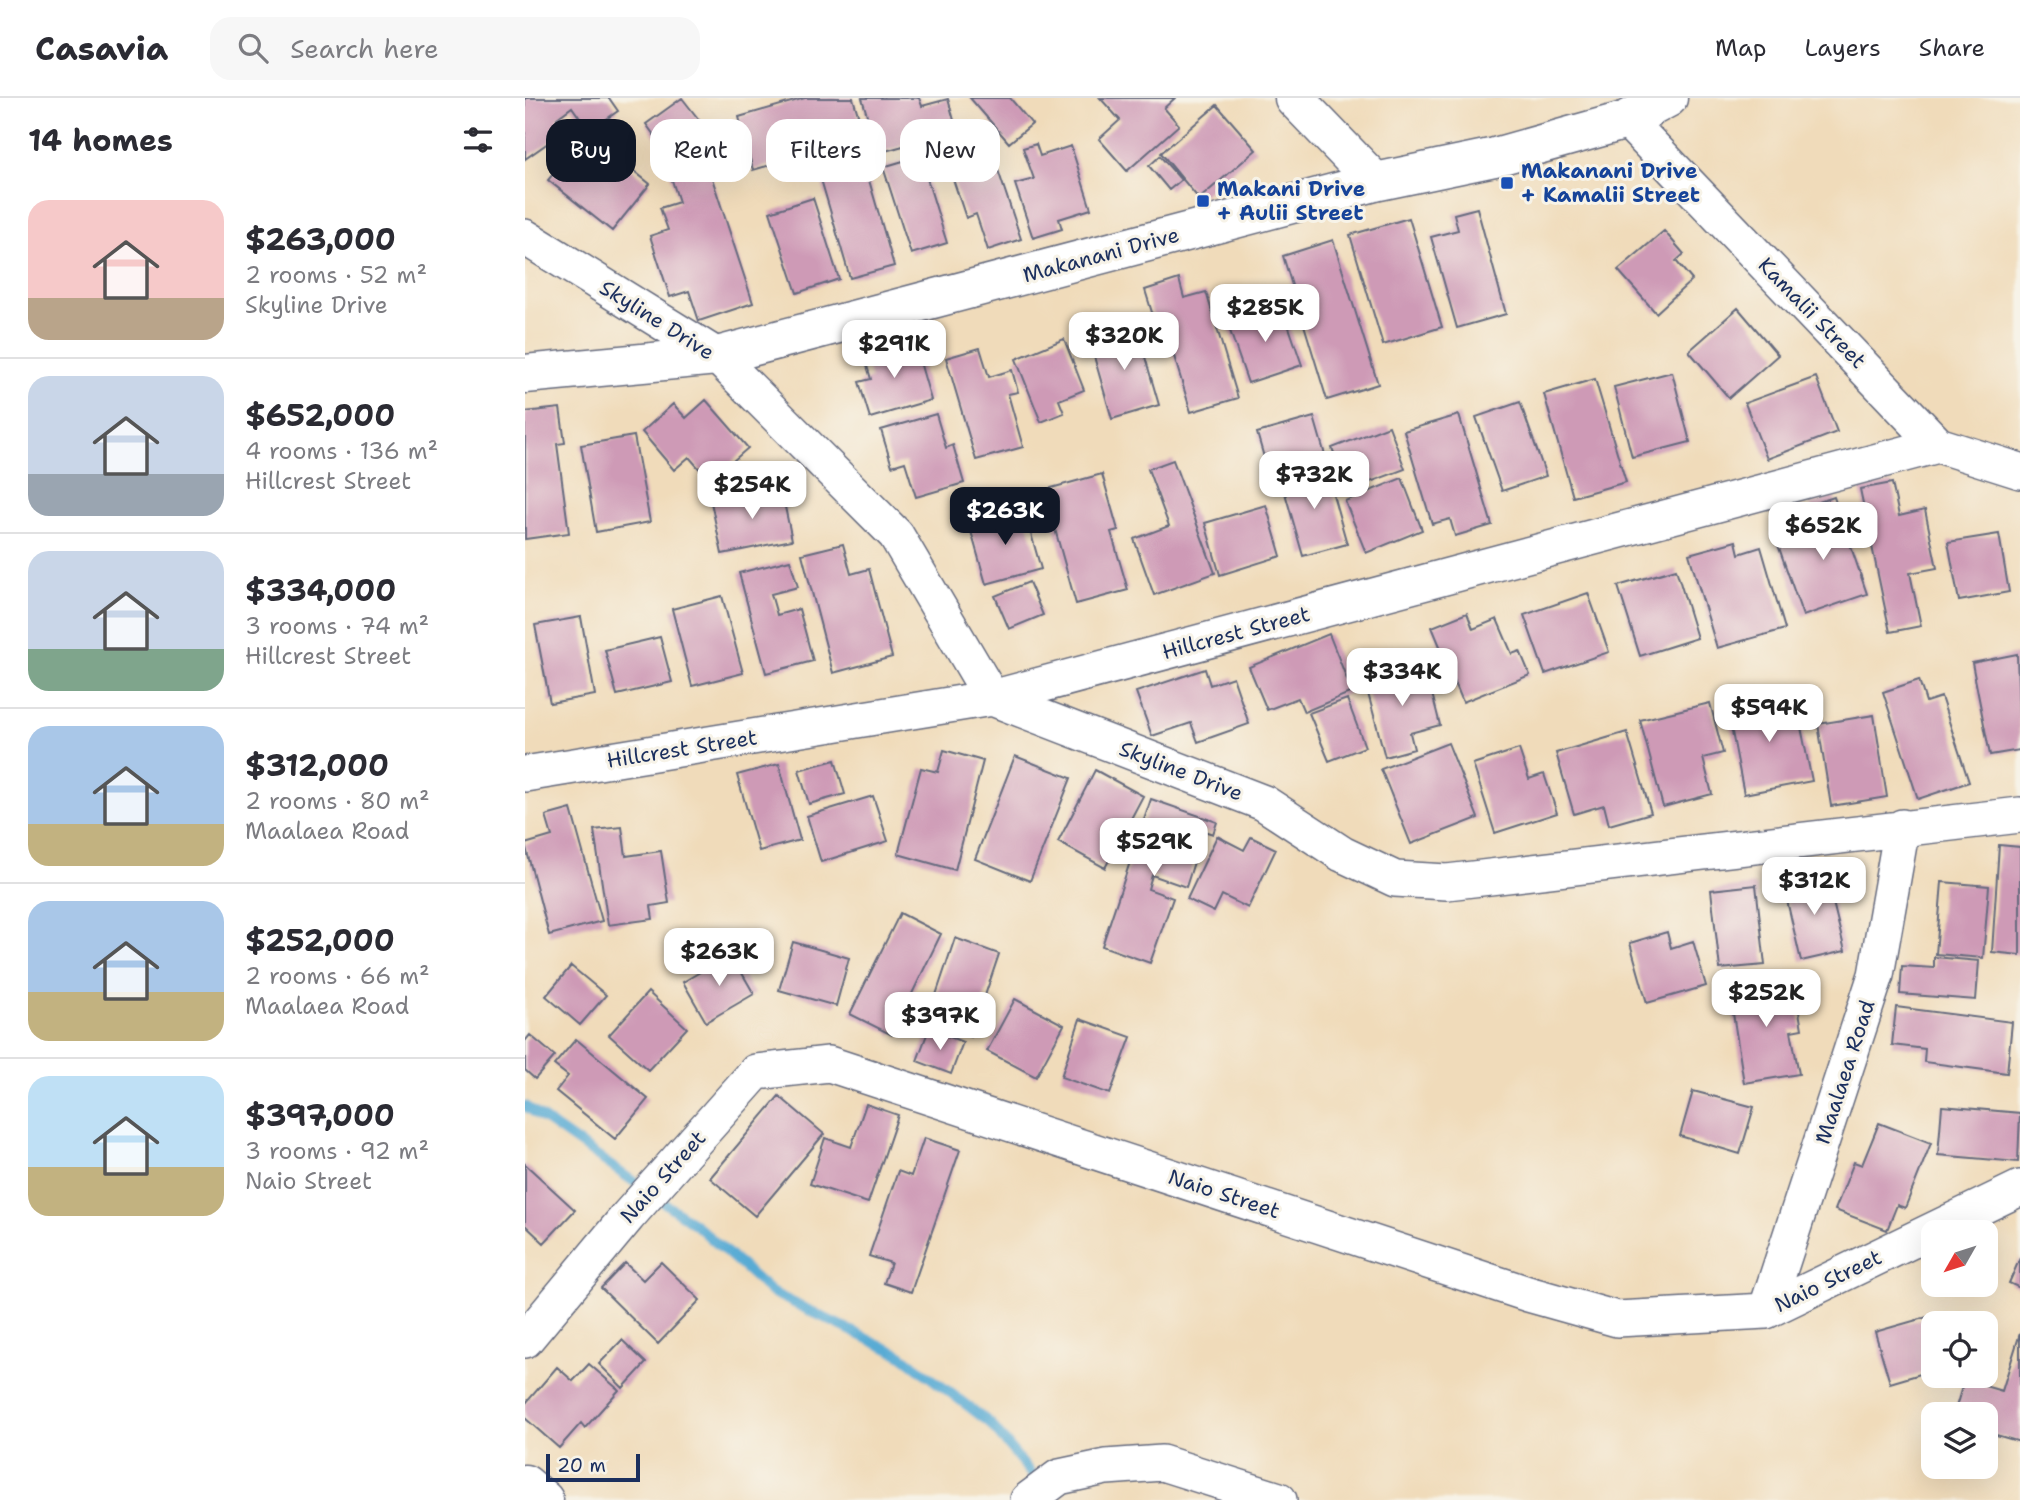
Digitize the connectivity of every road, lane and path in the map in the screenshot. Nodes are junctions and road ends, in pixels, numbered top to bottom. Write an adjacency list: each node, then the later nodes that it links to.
1 (1294, 98): 4 (street)
2 (1668, 98): 3 (street, Makanani Drive)
3 (1627, 120): 4 (street, Makanani Drive); 8 (street, Kamalii Street)
4 (1375, 182): 6 (street, Makanani Drive)
5 (525, 237): 6 (street, Skyline Drive)
6 (717, 356): 7 (street, Makanani Drive); 10 (street, Skyline Drive)
7 (525, 374)
8 (1938, 445): 9 (street, Kamalii Street); 10 (street, Hillcrest Street)
9 (2020, 471)
10 (992, 698): 11 (street, Hillcrest Street); 13 (street, Skyline Drive)
11 (525, 774)
12 (2020, 815): 13 (street, Skyline Drive)
13 (1902, 827): 15 (street, Maalaea Road)
14 (2020, 1188): 15 (street, Naio Street)
15 (1766, 1311): 16 (street, Naio Street)
16 (525, 1340)
17 (525, 1484): 18 (street)
18 (544, 1500)
19 (1028, 1500): 20 (street)
20 (1279, 1500)

